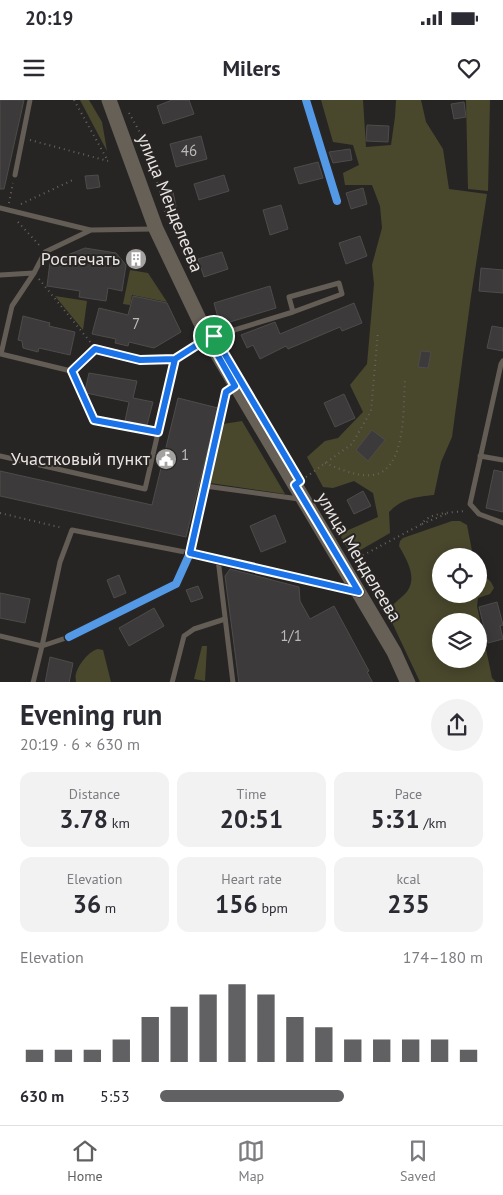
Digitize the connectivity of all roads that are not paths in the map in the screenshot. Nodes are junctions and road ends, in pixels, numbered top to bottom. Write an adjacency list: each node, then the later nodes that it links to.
1 (30, 100): 4 (lane)
2 (109, 100): 7 (main road, улица Менделеева)
3 (306, 100): 5 (street)
4 (15, 175)
5 (337, 201)
6 (0, 208): 8 (lane)
7 (156, 229): 8 (lane); 12 (main road, улица Менделеева)
8 (91, 230): 9 (lane)
9 (34, 272): 10 (lane); 13 (lane)
10 (0, 275)
11 (293, 312): 11 (lane); 12 (lane)
12 (208, 338): 14 (lane); 17 (main road, улица Менделеева)
13 (0, 355): 16 (lane)
14 (175, 359): 16 (lane); 18 (lane)
15 (503, 361): 20 (lane)
16 (72, 371): 18 (lane)
17 (235, 386): 22 (lane); 23 (main road, улица Менделеева)
18 (158, 432): 19 (lane)
19 (0, 456)
20 (480, 456): 21 (lane); 24 (lane)
21 (503, 460)
22 (205, 486): 23 (lane); 25 (lane)
23 (304, 499): 27 (main road, улица Менделеева)
24 (503, 523)
25 (190, 553): 26 (street); 30 (street); 31 (lane)
26 (218, 559): 27 (street); 28 (lane)
27 (359, 592): 35 (main road, улица Менделеева)
28 (225, 619): 33 (lane); 34 (lane)
29 (0, 636): 31 (lane)
30 (69, 637): 31 (lane)
31 (42, 646): 32 (lane)
32 (33, 682)
33 (172, 682)
34 (233, 682)
35 (408, 682)

